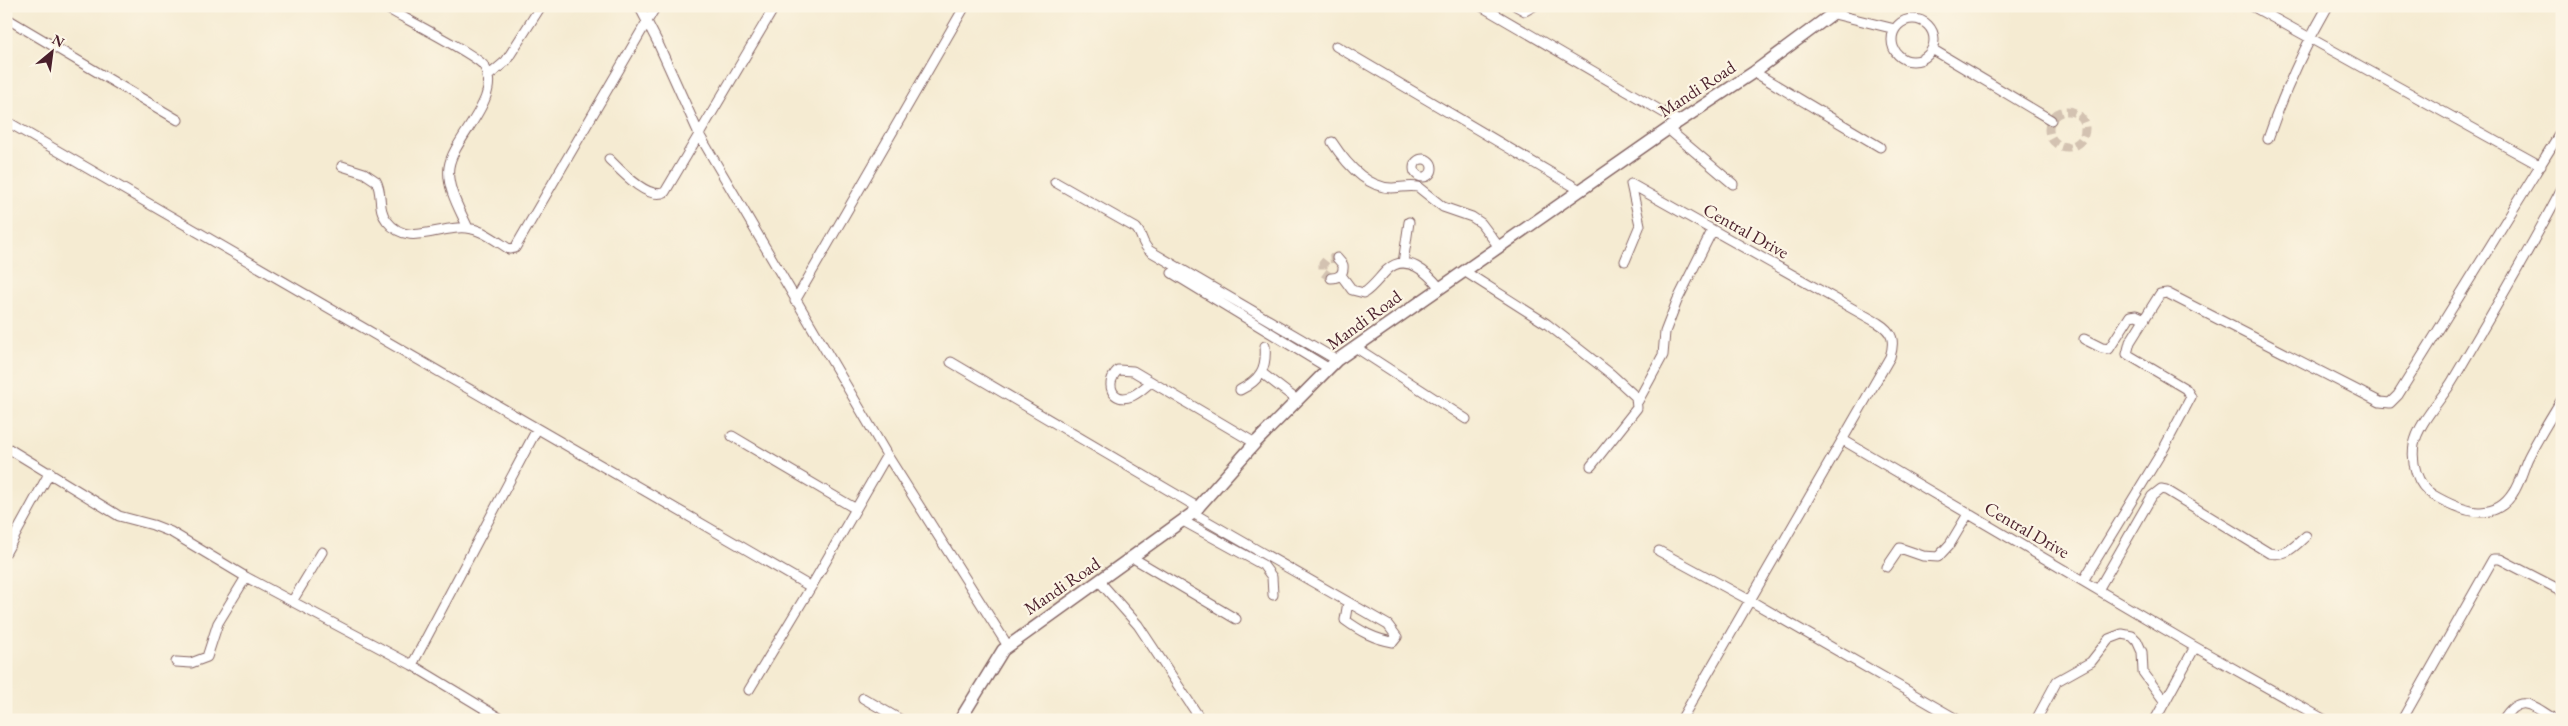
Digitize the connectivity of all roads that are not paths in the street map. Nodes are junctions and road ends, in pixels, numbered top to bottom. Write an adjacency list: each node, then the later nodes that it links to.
1 (383, 6): 22 (street)
2 (542, 6): 22 (street)
3 (639, 6): 16 (street)
4 (656, 6): 16 (street)
5 (775, 6): 29 (street)
6 (965, 6): 54 (street)
7 (1481, 6): 13 (street)
8 (1516, 6): 9 (street)
9 (1534, 6)
10 (1843, 6): 14 (street, Mandi Road)
11 (2252, 6): 18 (street)
12 (2328, 6): 18 (street)
13 (1495, 10): 26 (street)
14 (1834, 14): 17 (street); 21 (street, Mandi Road)
15 (6, 18): 23 (street)
16 (647, 21): 29 (street); 43 (street)
17 (1894, 29): 20 (street); 20 (street)
18 (2309, 38): 30 (street); 35 (street)
19 (1336, 46): 41 (street)
20 (1932, 49): 24 (street)
21 (1754, 72): 26 (street, Mandi Road); 32 (street)
22 (487, 78): 43 (street)
23 (178, 120)
24 (2051, 120)
25 (6, 121): 68 (street)
26 (1680, 122): 27 (street, Mandi Road)
27 (1668, 129): 38 (street); 41 (street, Mandi Road)
28 (2562, 130): 35 (street)
29 (700, 136): 33 (street); 54 (street)
30 (2268, 139)
31 (1332, 142): 39 (street)
32 (1880, 147)
33 (608, 159)
34 (342, 166): 43 (street)
35 (2541, 166): 55 (street)
36 (1422, 176): 39 (street)
37 (1055, 182): 60 (street)
38 (1733, 184)
39 (1418, 187): 45 (street)
40 (2562, 188): 64 (street)
41 (1580, 190): 45 (street, Mandi Road)
42 (1409, 222): 48 (street)
43 (468, 228)
44 (1712, 230): 47 (street, Central Drive); 66 (street); 70 (street, Central Drive)
45 (1499, 247): 49 (street, Mandi Road)
46 (1337, 258): 51 (street)
47 (1625, 261)
48 (1403, 263): 51 (street); 53 (street)
49 (1464, 271): 53 (street, Mandi Road); 66 (street)
50 (1172, 273): 60 (street)
51 (1341, 275): 52 (street)
52 (1331, 278)
53 (1440, 288): 58 (street, Mandi Road)
54 (795, 301): 73 (street)
55 (2145, 319): 56 (street); 87 (street)
56 (2084, 339)
57 (1265, 346): 61 (street)
58 (1355, 347): 60 (street, Mandi Road); 67 (street)
59 (951, 362): 77 (street)
60 (1333, 364): 65 (street, Mandi Road)
61 (1262, 373): 63 (street); 65 (street)
62 (1151, 382): 71 (street)
63 (1240, 390)
64 (2562, 399)
65 (1297, 400): 71 (street, Mandi Road)
66 (1638, 401): 74 (street)
67 (1466, 419)
68 (538, 428): 89 (street); 100 (street)
69 (732, 436): 76 (street)
70 (1842, 440): 78 (street, Central Drive); 94 (street)
71 (1255, 443): 77 (street, Mandi Road)
72 (6, 447): 75 (street)
73 (887, 455): 76 (street); 97 (street)
74 (1591, 466)
75 (50, 472): 82 (street); 86 (street)
76 (856, 509): 89 (street)
77 (1196, 510): 79 (street, Mandi Road); 95 (street)
78 (1968, 514): 85 (street); 87 (street, Central Drive)
79 (1183, 521): 84 (street, Mandi Road); 92 (street)
80 (2306, 536): 90 (street)
81 (1659, 551): 94 (street)
82 (6, 552)
83 (322, 552): 93 (street)
84 (1133, 558): 88 (street, Mandi Road); 96 (street)
85 (1887, 567)
86 (246, 577): 93 (street); 99 (street)
87 (2082, 581): 90 (street, Central Drive)
88 (1100, 582): 97 (street, Mandi Road); 107 (street)
89 (811, 587): 101 (street)
90 (2098, 590): 98 (street, Central Drive)
91 (2562, 591): 113 (street)
92 (1273, 596)
93 (293, 600): 100 (street)
94 (1751, 601): 108 (street); 109 (street)
95 (1348, 602): 95 (street)
96 (1236, 619)
97 (1008, 646): 106 (street, Mandi Road)
98 (2195, 647): 103 (street); 112 (street, Central Drive)
99 (176, 662)
100 (412, 665): 104 (street)
101 (749, 690)
102 (863, 698): 105 (street)
103 (2165, 702): 110 (street); 111 (street)
104 (503, 720)
105 (901, 720)
106 (960, 720)
107 (1201, 720)
108 (1681, 720)
109 (1958, 720)
110 (2036, 720)
111 (2154, 720)
112 (2324, 720)
113 (2402, 720)
114 (2503, 720): 115 (street)
115 (2556, 720)

